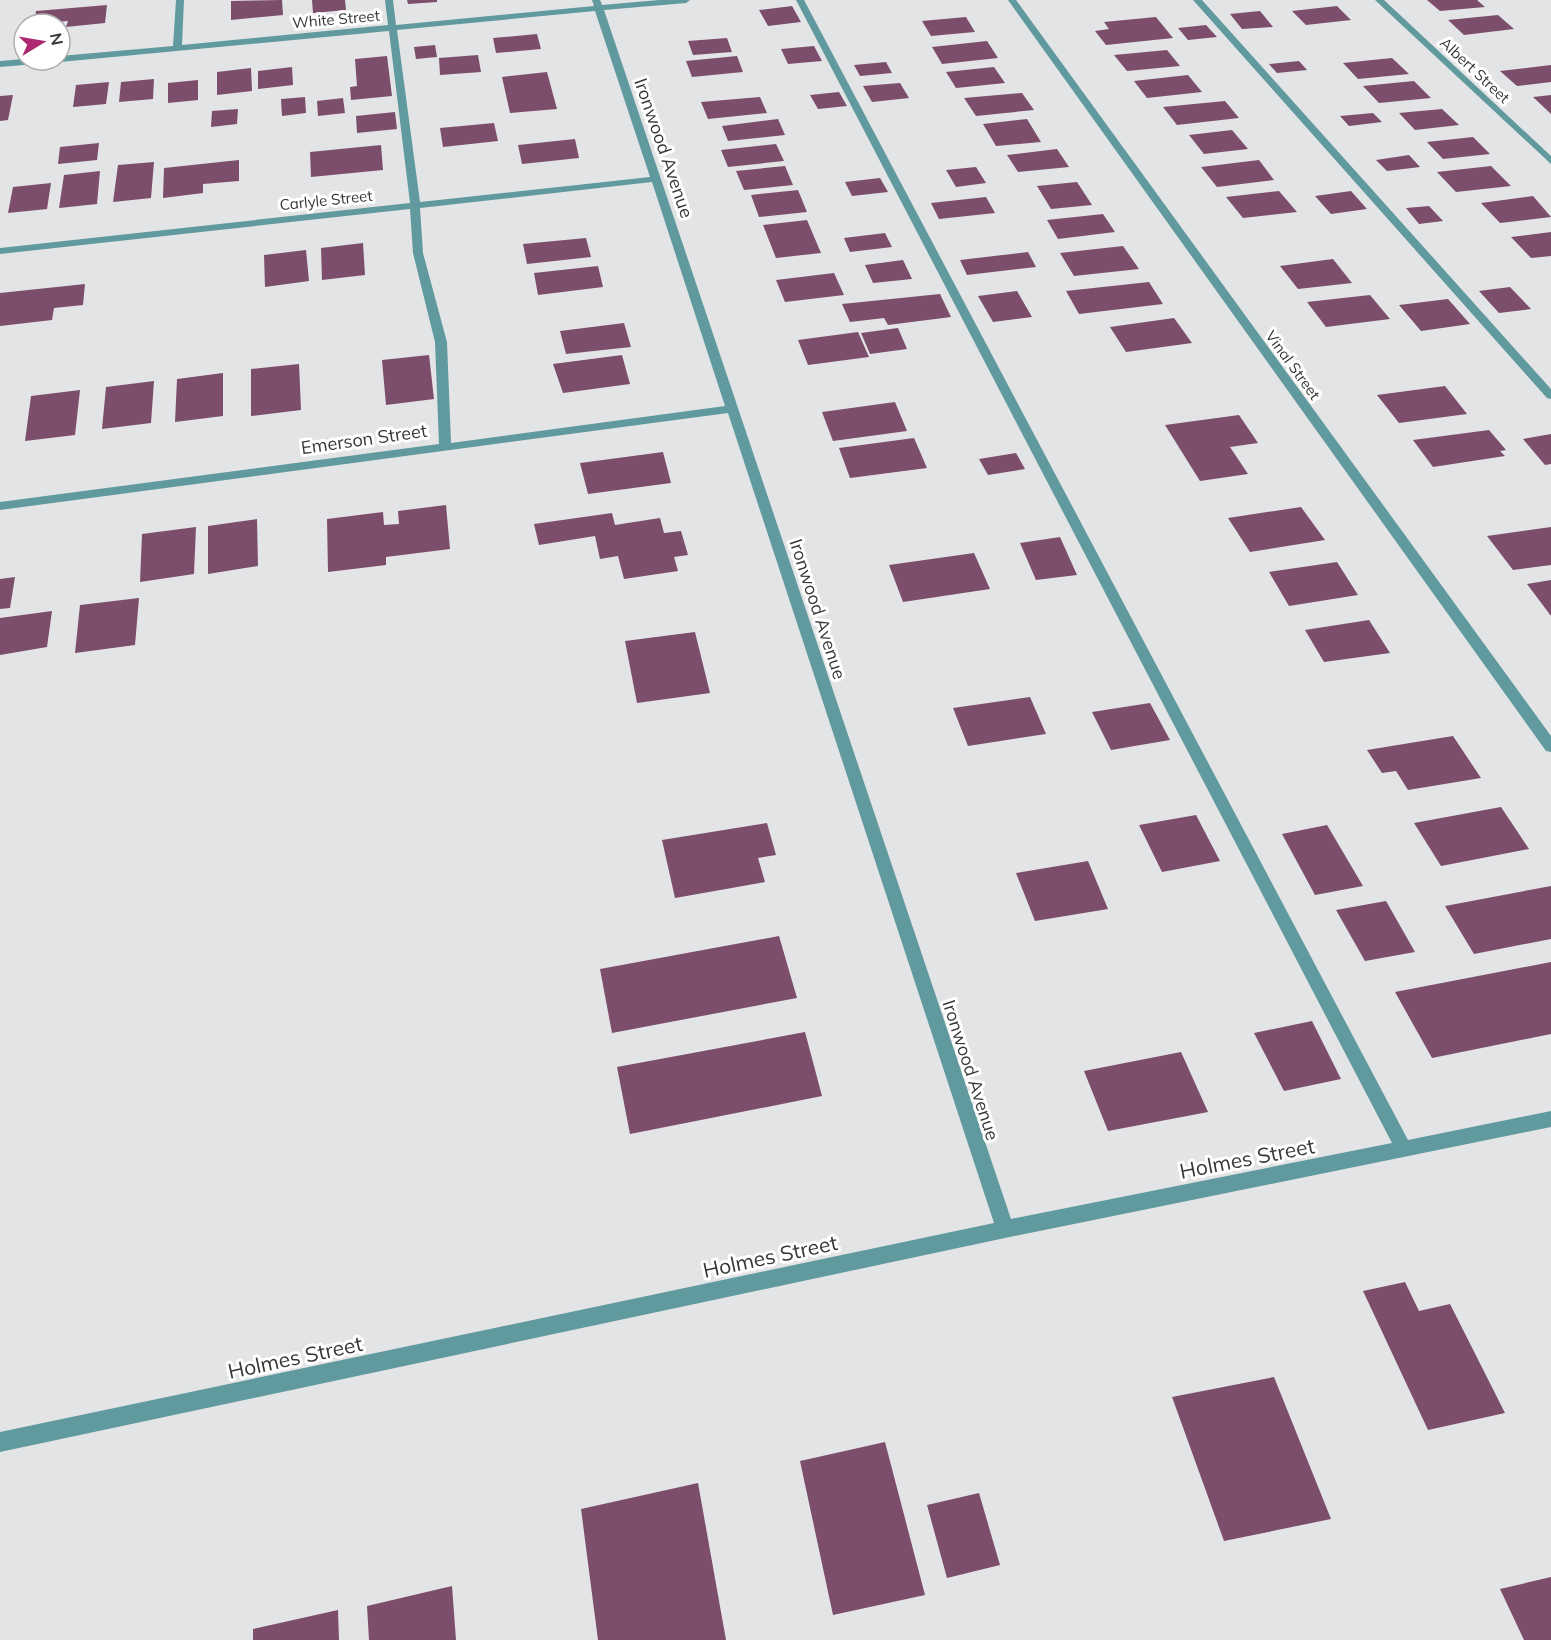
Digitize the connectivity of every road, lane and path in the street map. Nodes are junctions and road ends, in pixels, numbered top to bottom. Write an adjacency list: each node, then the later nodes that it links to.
1 (180, 0): 10 (street)
2 (389, 0): 9 (street)
3 (686, 0): 8 (street, White Street)
4 (800, 0): 22 (street)
5 (1012, 0): 20 (street, Vinal Street)
6 (1197, 0): 16 (street)
7 (1379, 0): 12 (street, Albert Street)
8 (597, 4): 9 (street, White Street); 13 (street, Ironwood Avenue)
9 (392, 27): 10 (street, White Street); 14 (street)
10 (177, 48): 11 (street, White Street)
11 (72, 58)
12 (1551, 161)
13 (656, 179): 14 (street, Carlyle Street); 17 (street, Ironwood Avenue)
14 (415, 206): 15 (street, Carlyle Street); 18 (street)
15 (0, 251)
16 (1551, 396)
17 (733, 409): 18 (street, Emerson Street); 23 (street, Ironwood Avenue)
18 (445, 447): 19 (street, Emerson Street)
19 (0, 506)
20 (1551, 747)
21 (1551, 1119): 22 (street, Holmes Street)
22 (1404, 1149): 23 (street, Holmes Street)
23 (1005, 1229): 24 (street, Holmes Street)
24 (0, 1442)

